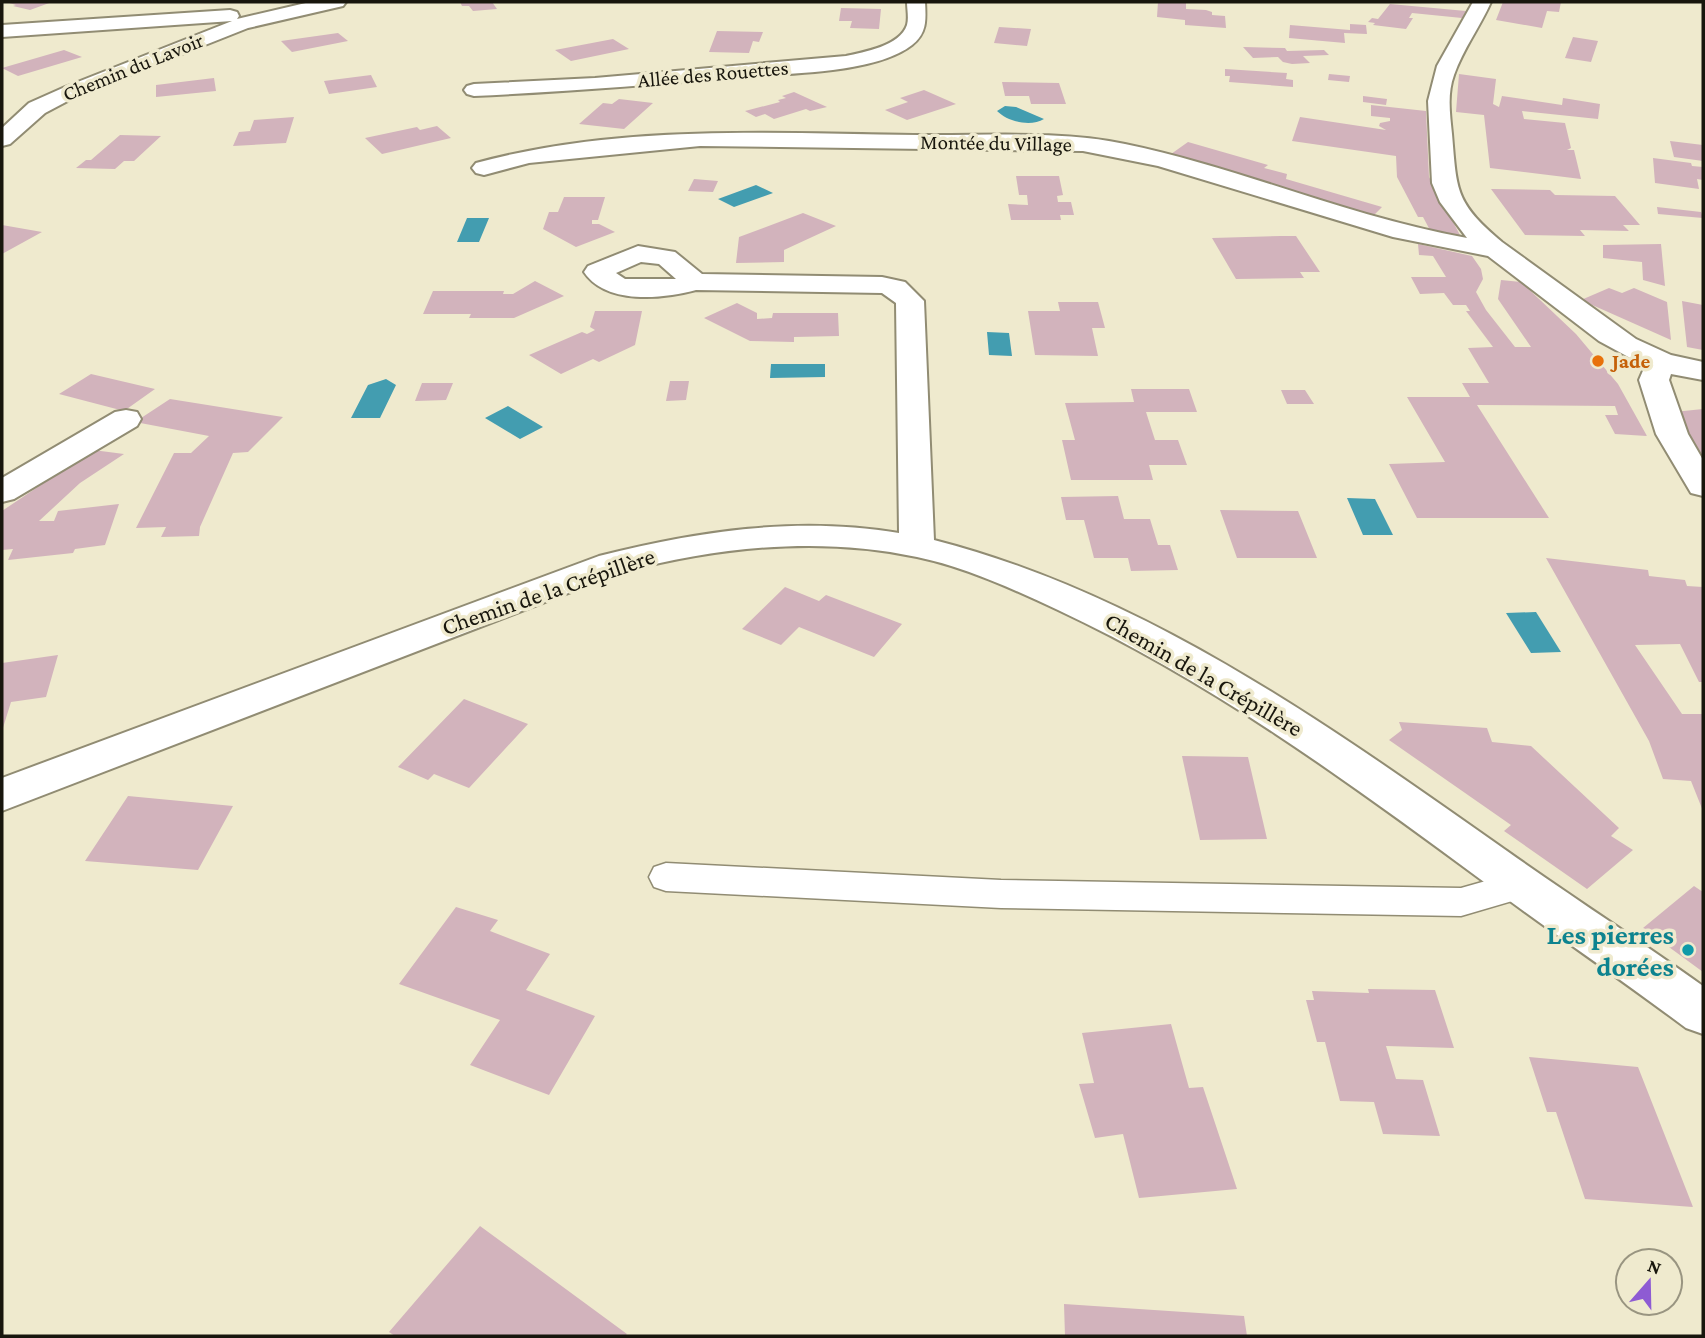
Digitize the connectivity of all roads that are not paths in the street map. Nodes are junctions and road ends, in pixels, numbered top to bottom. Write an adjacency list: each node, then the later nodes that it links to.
1 (204, 2): 5 (street)
2 (337, 2): 5 (street, Chemin du Lavoir)
3 (916, 2): 7 (street, Allée des Rouettes)
4 (1482, 2): 10 (street)
5 (275, 14): 6 (street, Chemin du Lavoir); 8 (street, Chemin du Lavoir)
6 (2, 31)
7 (474, 90)
8 (2, 139)
9 (484, 168): 10 (street, Montée du Village)
10 (1496, 250): 12 (street)
11 (695, 282): 17 (street)
12 (1661, 363): 13 (street); 15 (street)
13 (1703, 371)
14 (126, 419): 16 (street)
15 (1703, 486)
16 (2, 492)
17 (917, 547): 18 (street, Chemin de la Crépillère); 20 (street, Chemin de la Crépillère)
18 (2, 794)
19 (666, 877): 20 (lane)
20 (1521, 885): 21 (street, Chemin de la Crépillère)
21 (1703, 1013)

